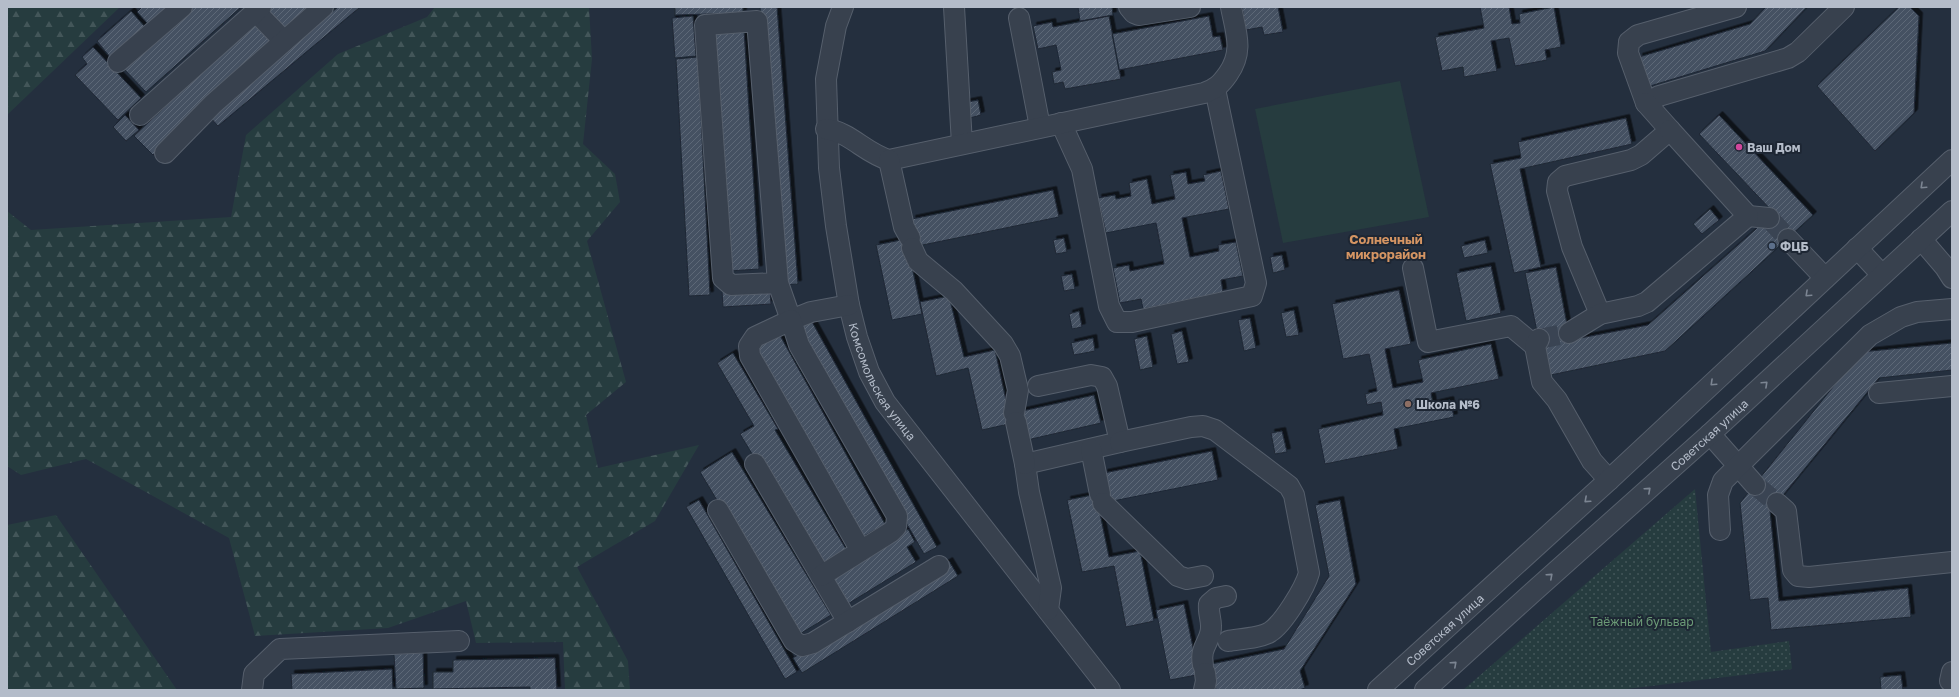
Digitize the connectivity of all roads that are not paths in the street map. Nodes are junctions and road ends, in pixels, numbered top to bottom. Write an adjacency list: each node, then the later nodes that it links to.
1 (182, 7): 13 (street)
2 (323, 7): 12 (street)
3 (843, 7): 19 (street, Комсомольская улица)
4 (954, 7): 21 (street)
5 (1129, 7): 6 (street)
6 (1190, 7)
7 (1231, 7): 14 (street)
8 (1736, 7): 15 (street)
9 (1844, 7): 15 (street)
10 (258, 10): 12 (street); 16 (street)
11 (1019, 18): 18 (street)
12 (284, 41): 22 (street)
13 (118, 62)
14 (1215, 89): 17 (street); 17 (street)
15 (1646, 103): 20 (street)
16 (140, 115)
17 (1060, 123): 18 (street)
18 (1040, 127): 21 (street)
19 (826, 129): 23 (street); 36 (street, Комсомольская улица)
20 (1670, 130): 26 (street); 38 (street)
21 (962, 144): 23 (street)
22 (165, 153)
23 (889, 160): 48 (street)
24 (1952, 160): 30 (street, Советская улица, one-way to 30)
25 (1952, 211): 29 (street, Советская улица)
26 (1748, 216): 27 (street); 38 (street)
27 (1769, 218)
28 (1788, 239): 33 (street)
29 (1921, 239): 32 (street, Советская улица); 34 (street)
30 (1857, 248): 32 (street); 33 (street, Советская улица)
31 (1413, 268): 50 (street)
32 (1882, 275): 44 (street, Советская улица, one-way to 32)
33 (1825, 278): 50 (street, Советская улица, one-way to 50)
34 (1952, 278)
35 (778, 283): 35 (street); 39 (street)
36 (849, 305): 39 (street); 63 (street, Комсомольская улица)
37 (1952, 310): 49 (street)
38 (1600, 314): 40 (street)
39 (791, 320): 55 (street); 55 (street)
40 (1569, 333)
41 (1038, 386): 45 (street)
42 (1952, 386): 43 (street)
43 (1879, 393)
44 (1710, 434): 49 (street); 61 (street, Советская улица, one-way to 44)
45 (1120, 442): 46 (street); 66 (street)
46 (1091, 449): 48 (street); 60 (street)
47 (754, 464): 59 (street)
48 (1025, 464): 63 (street)
49 (1738, 466): 51 (street); 54 (street)
50 (1609, 480): 58 (street, Советская улица, one-way to 58)
51 (1754, 485)
52 (1777, 503): 56 (street)
53 (718, 510): 64 (street)
54 (1720, 530)
55 (861, 551): 59 (street)
56 (1952, 562)
57 (939, 566): 64 (street)
58 (1512, 569): 61 (street); 70 (street, Советская улица)
59 (821, 576): 64 (street)
60 (1203, 576)
61 (1533, 592): 71 (street, Советская улица, one-way to 61)
62 (1226, 596): 67 (street)
63 (1048, 610): 69 (street, Комсомольская улица)
64 (848, 622)
65 (459, 640): 68 (street)
66 (1228, 641)
67 (1204, 676)
68 (252, 690)
69 (1110, 690)
70 (1378, 690)
71 (1425, 690)

